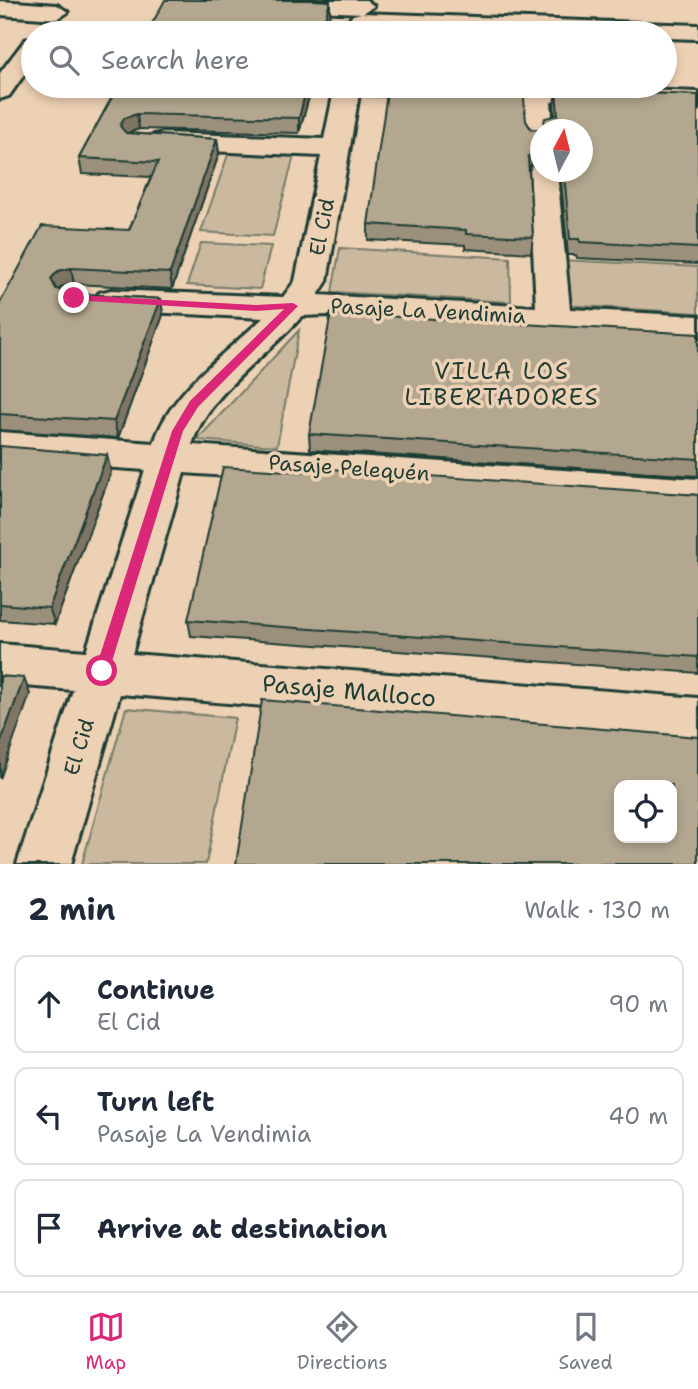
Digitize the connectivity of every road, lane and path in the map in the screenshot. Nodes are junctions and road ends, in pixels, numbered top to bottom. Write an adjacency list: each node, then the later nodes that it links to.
1 (215, 0): 4 (street)
2 (62, 6): 3 (street); 5 (street)
3 (0, 8)
4 (362, 15): 6 (street)
5 (51, 21)
6 (481, 21)
7 (677, 31): 8 (street)
8 (698, 32)
9 (21, 62): 10 (street)
10 (0, 91)
11 (347, 98): 17 (street, El Cid)
12 (537, 98): 15 (street)
13 (652, 98): 14 (street)
14 (698, 100)
15 (539, 119)
16 (139, 140): 17 (street)
17 (337, 148): 20 (street, El Cid)
18 (544, 182): 21 (street)
19 (74, 298): 20 (street, Pasaje La Vendimia)
20 (293, 306): 21 (street, Pasaje La Vendimia); 24 (street, El Cid)
21 (554, 318): 22 (street, Pasaje La Vendimia)
22 (698, 327)
23 (0, 446): 24 (street, Pasaje Pelequén)
24 (169, 455): 25 (street, Pasaje Pelequén); 27 (street, El Cid)
25 (698, 494)
26 (0, 664): 27 (street, Pasaje Malloco)
27 (102, 671): 28 (street, Pasaje Malloco); 29 (street, El Cid)
28 (698, 720)
29 (44, 864)

